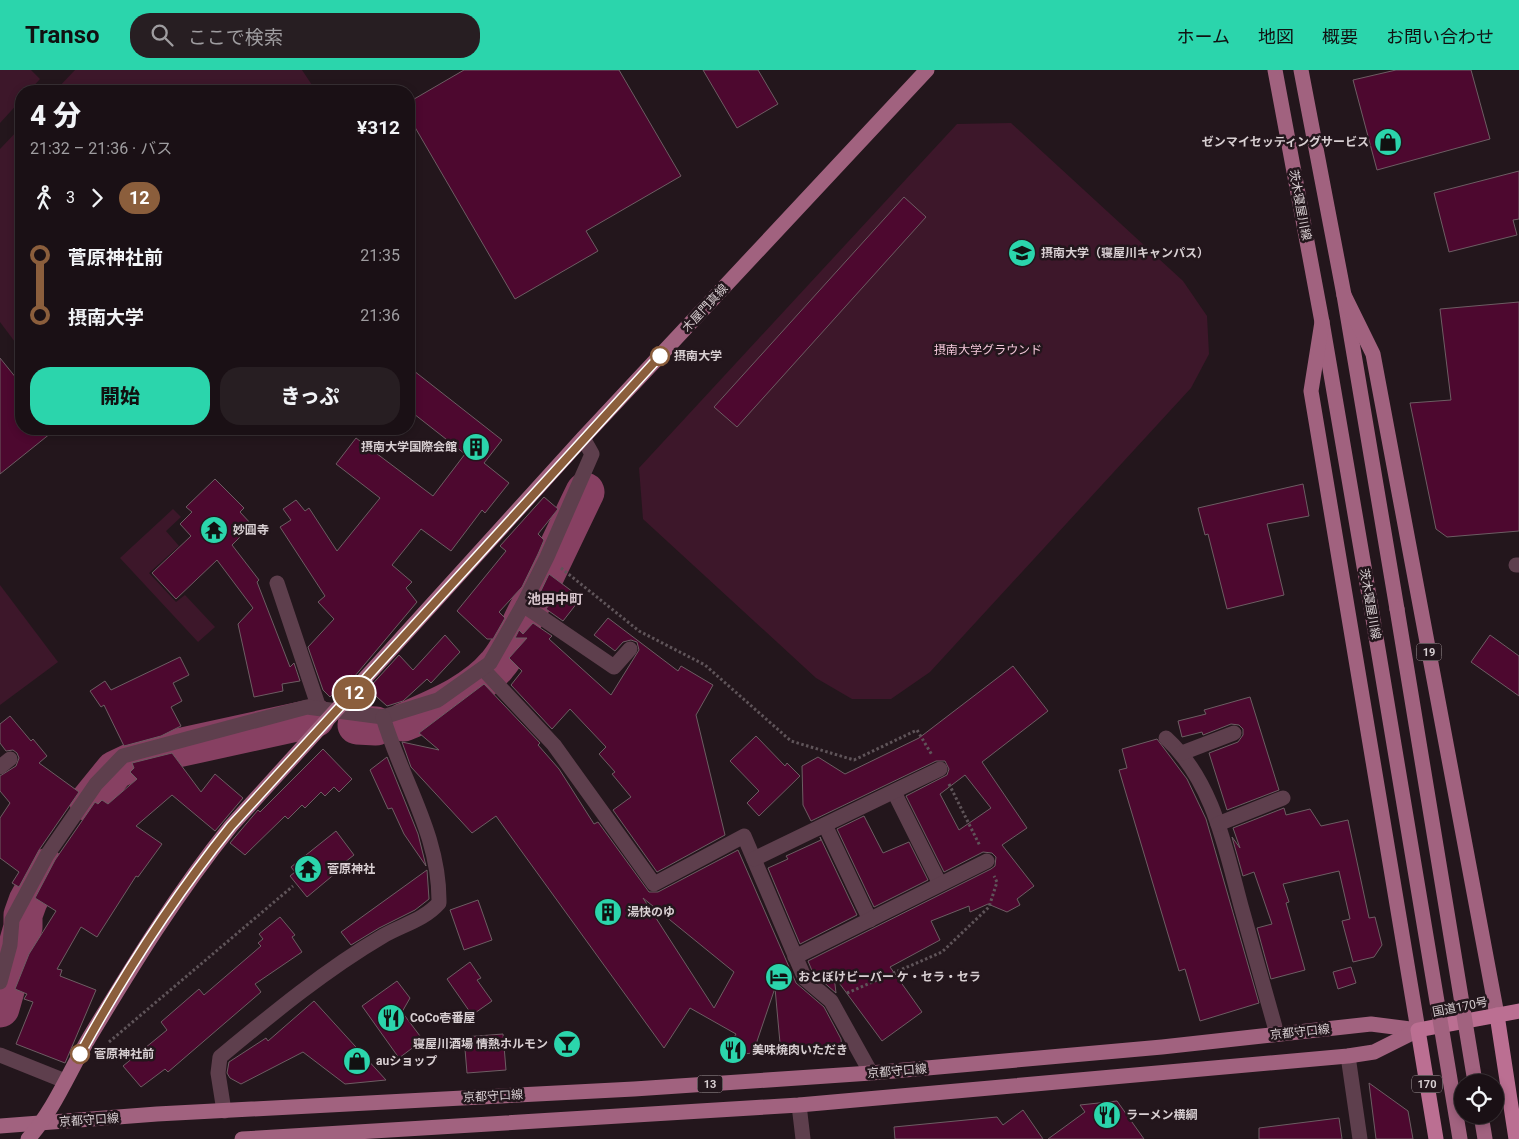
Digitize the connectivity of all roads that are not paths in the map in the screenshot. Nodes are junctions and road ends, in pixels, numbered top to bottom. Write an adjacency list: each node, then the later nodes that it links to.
1 (927, 70): 6 (main road, 木屋門真線)
2 (1275, 70): 5 (main road, 茨木寝屋川線)
3 (1300, 70): 4 (main road, 茨木寝屋川線 / 19)
4 (1344, 295): 29 (main road, 19); 35 (main road, 茨木寝屋川線 / 19, bridge)
5 (1322, 322): 30 (main road); 47 (main road, 茨木寝屋川線, bridge)
6 (584, 438): 8 (street); 12 (main road, 木屋門真線)
7 (277, 583): 11 (street)
8 (527, 608): 9 (street); 10 (street)
9 (630, 649)
10 (486, 672): 13 (street); 22 (street)
11 (319, 708): 12 (street); 27 (street)
12 (338, 710): 13 (street); 36 (main road, 木屋門真線)
13 (383, 717): 38 (street)
14 (1234, 733): 16 (street)
15 (1166, 738): 16 (street)
16 (1182, 753): 20 (street)
17 (940, 769): 18 (street)
18 (894, 792): 21 (street); 24 (street)
19 (1283, 798): 20 (street)
20 (1218, 824): 31 (street)
21 (825, 825): 22 (street); 25 (street)
22 (754, 859): 26 (street)
23 (987, 861): 24 (street)
24 (940, 884): 25 (street)
25 (870, 920): 26 (street)
26 (795, 957): 34 (street)
27 (0, 982)
28 (1519, 1011): 29 (highway, 国道170号)
29 (1497, 1015): 30 (highway, 国道170号); 49 (highway, 国道170号)
30 (1418, 1030): 31 (main road, 京都守口線 / 13); 33 (main road, 京都守口線 / 13); 46 (highway, 国道170号 / 170)
31 (1277, 1034): 34 (main road, 京都守口線 / 13)
32 (0, 1055): 36 (street)
33 (1348, 1056): 37 (main road, 京都守口線 / 13); 45 (street)
34 (871, 1073): 38 (main road, 京都守口線 / 13)
35 (1474, 1074)
36 (65, 1081): 39 (main road, 木屋門真線)
37 (799, 1105): 43 (main road, 京都守口線 / 13); 44 (street)
38 (224, 1111): 39 (main road, 京都守口線 / 13)
39 (42, 1123): 41 (main road, 京都守口線 / 13); 42 (main road, 木屋門真線)
40 (1482, 1124): 48 (main road)
41 (0, 1126)
42 (28, 1139)
43 (242, 1139)
44 (803, 1139)
45 (1360, 1139)
46 (1436, 1139)
47 (1460, 1139)
48 (1485, 1139)
49 (1516, 1139)

